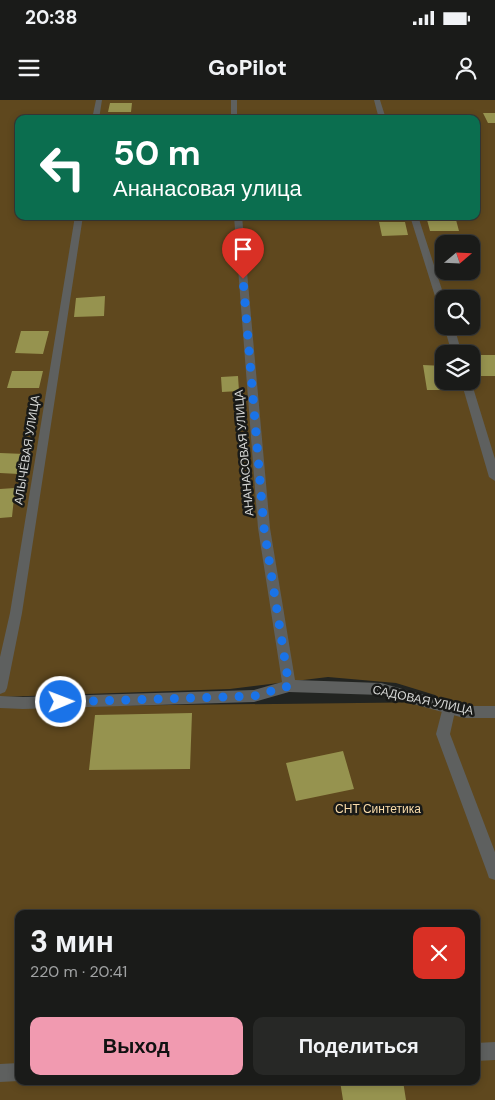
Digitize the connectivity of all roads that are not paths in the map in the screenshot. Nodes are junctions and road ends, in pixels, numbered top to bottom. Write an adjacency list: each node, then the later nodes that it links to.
1 (98, 100): 4 (street)
2 (234, 100): 5 (street)
3 (377, 100): 6 (street)
4 (96, 115)
5 (234, 115)
6 (382, 115)
7 (77, 220): 14 (street, АЛЫЧЁВАЯ УЛИЦА)
8 (238, 220): 13 (street, АНАНАСОВАЯ УЛИЦА)
9 (415, 220): 10 (street)
10 (438, 290)
11 (469, 390): 12 (street)
12 (495, 477)
13 (289, 686): 15 (street, САДОВАЯ УЛИЦА); 16 (street, САДОВАЯ УЛИЦА)
14 (0, 688)
15 (0, 702)
16 (449, 707): 17 (street, САДОВАЯ УЛИЦА); 18 (street)
17 (495, 712)
18 (495, 872)
19 (495, 1051): 20 (street)
20 (480, 1052)
21 (15, 1072): 22 (street)
22 (0, 1073)

